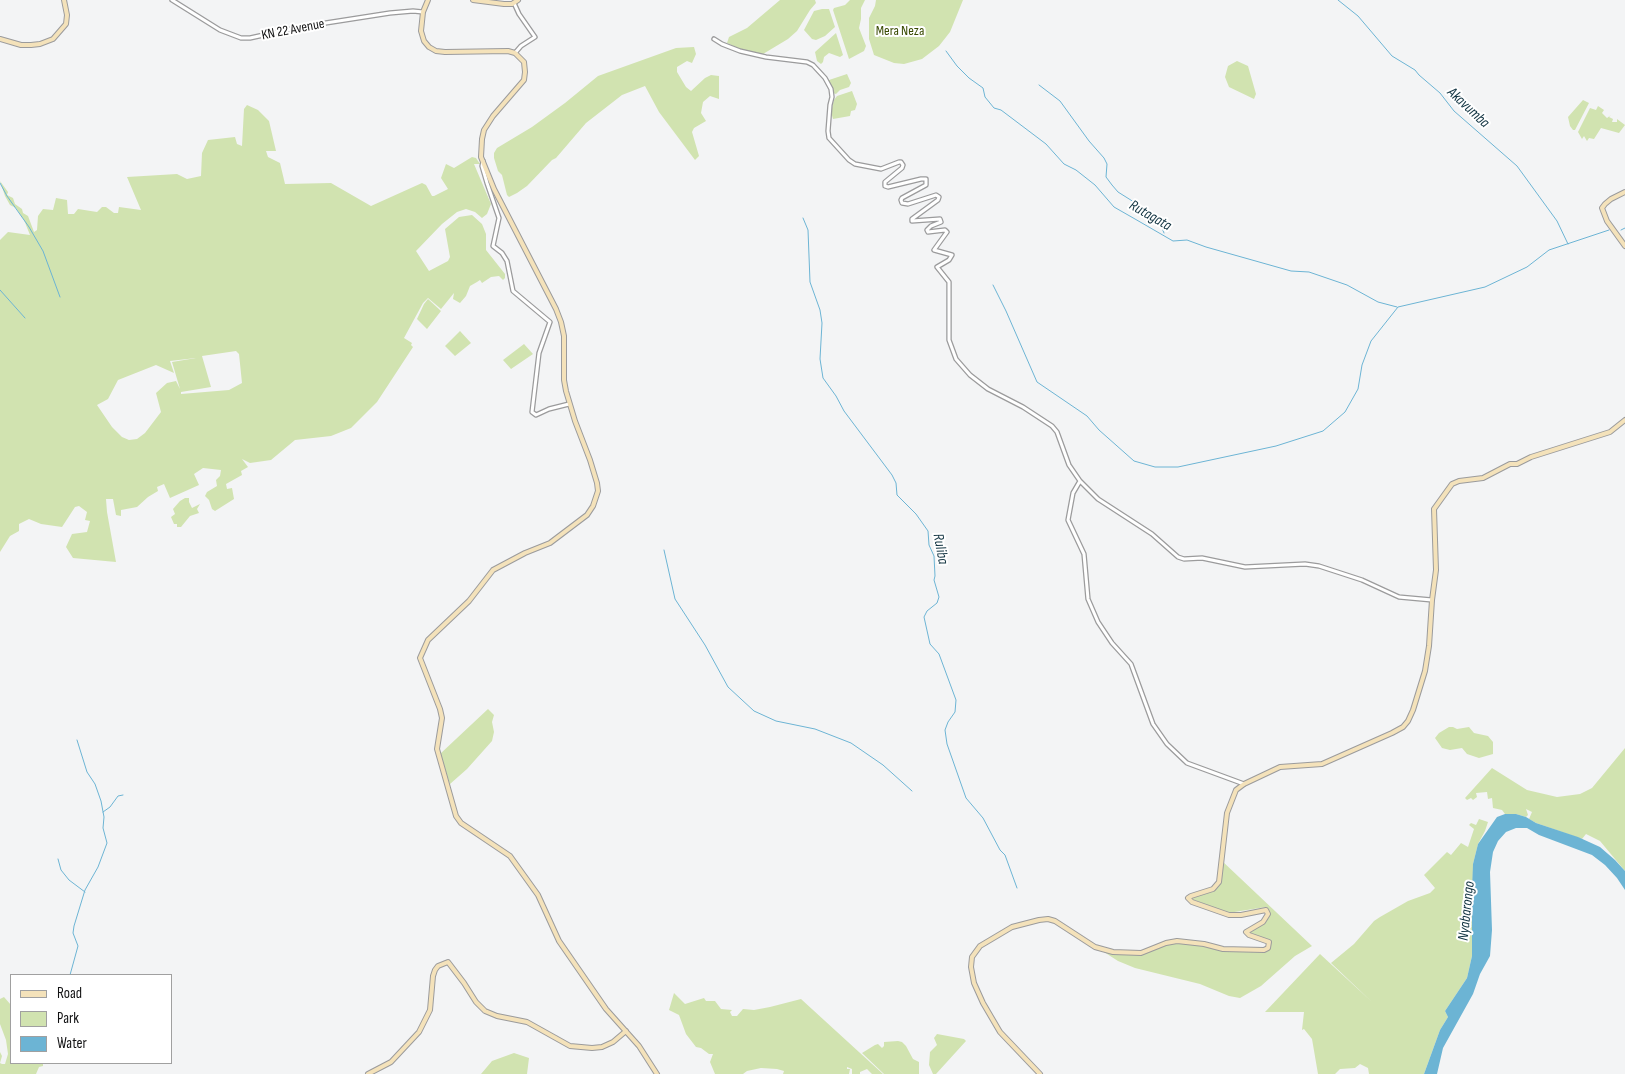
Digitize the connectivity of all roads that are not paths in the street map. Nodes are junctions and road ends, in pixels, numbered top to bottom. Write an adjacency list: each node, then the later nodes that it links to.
1 (64, 0): 7 (main road)
2 (172, 0): 6 (street, KN 22 Avenue)
3 (428, 0): 6 (main road)
4 (473, 0): 5 (main road)
5 (516, 1): 9 (street)
6 (423, 12): 9 (main road)
7 (0, 39)
8 (714, 39): 15 (street)
9 (515, 53): 10 (main road)
10 (482, 161): 13 (main road); 13 (street)
11 (1625, 192): 12 (main road)
12 (1625, 246)
13 (569, 404): 18 (main road)
14 (1625, 420): 16 (main road)
15 (1080, 481): 16 (street); 17 (street)
16 (1432, 600): 17 (main road)
17 (1244, 784): 21 (main road)
18 (626, 1031): 19 (main road); 20 (main road)
19 (368, 1074)
20 (657, 1074)
21 (1040, 1074)

